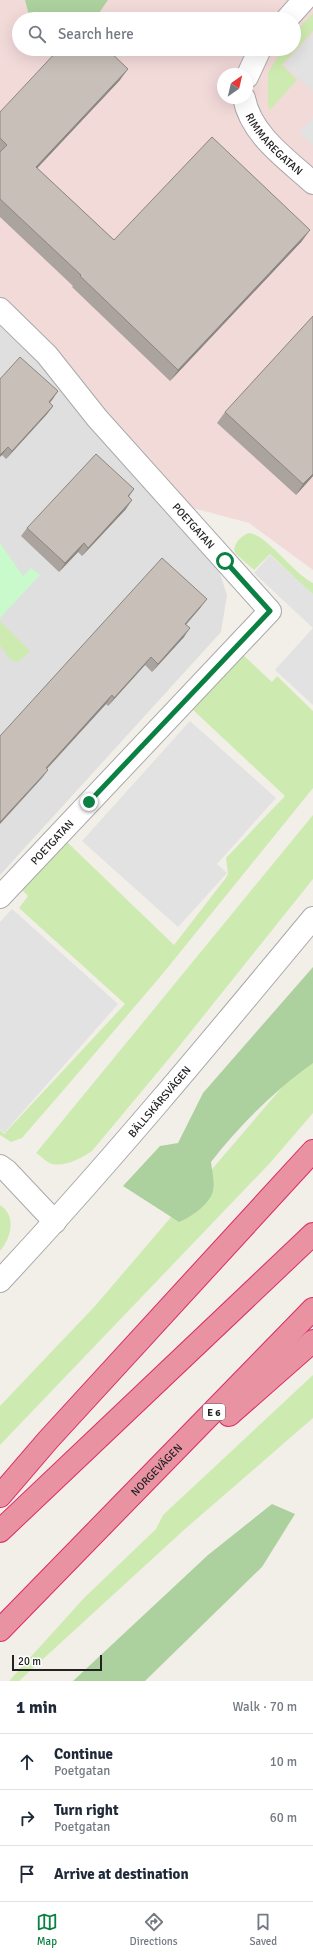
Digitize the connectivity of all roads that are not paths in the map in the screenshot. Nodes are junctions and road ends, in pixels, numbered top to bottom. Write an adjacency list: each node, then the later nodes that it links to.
1 (304, 0): 2 (street)
2 (293, 12)
3 (257, 56): 4 (street)
4 (251, 68)
5 (246, 104): 6 (street, RIMMAREGATAN)
6 (313, 183)
7 (0, 308): 8 (street, POETGATAN)
8 (0, 896)
9 (313, 918): 12 (street, BÄLLSKÄRSVÄGEN)
10 (313, 1151): 17 (highway)
11 (0, 1166): 12 (street)
12 (55, 1222): 14 (street, BÄLLSKÄRSVÄGEN)
13 (313, 1234): 19 (highway)
14 (0, 1281)
15 (313, 1309): 18 (highway, NORGEVÄGEN / E 6)
16 (313, 1341): 18 (highway)
17 (0, 1496)
18 (115, 1514): 20 (highway, NORGEVÄGEN / E 6)
19 (0, 1531)
20 (0, 1630)

